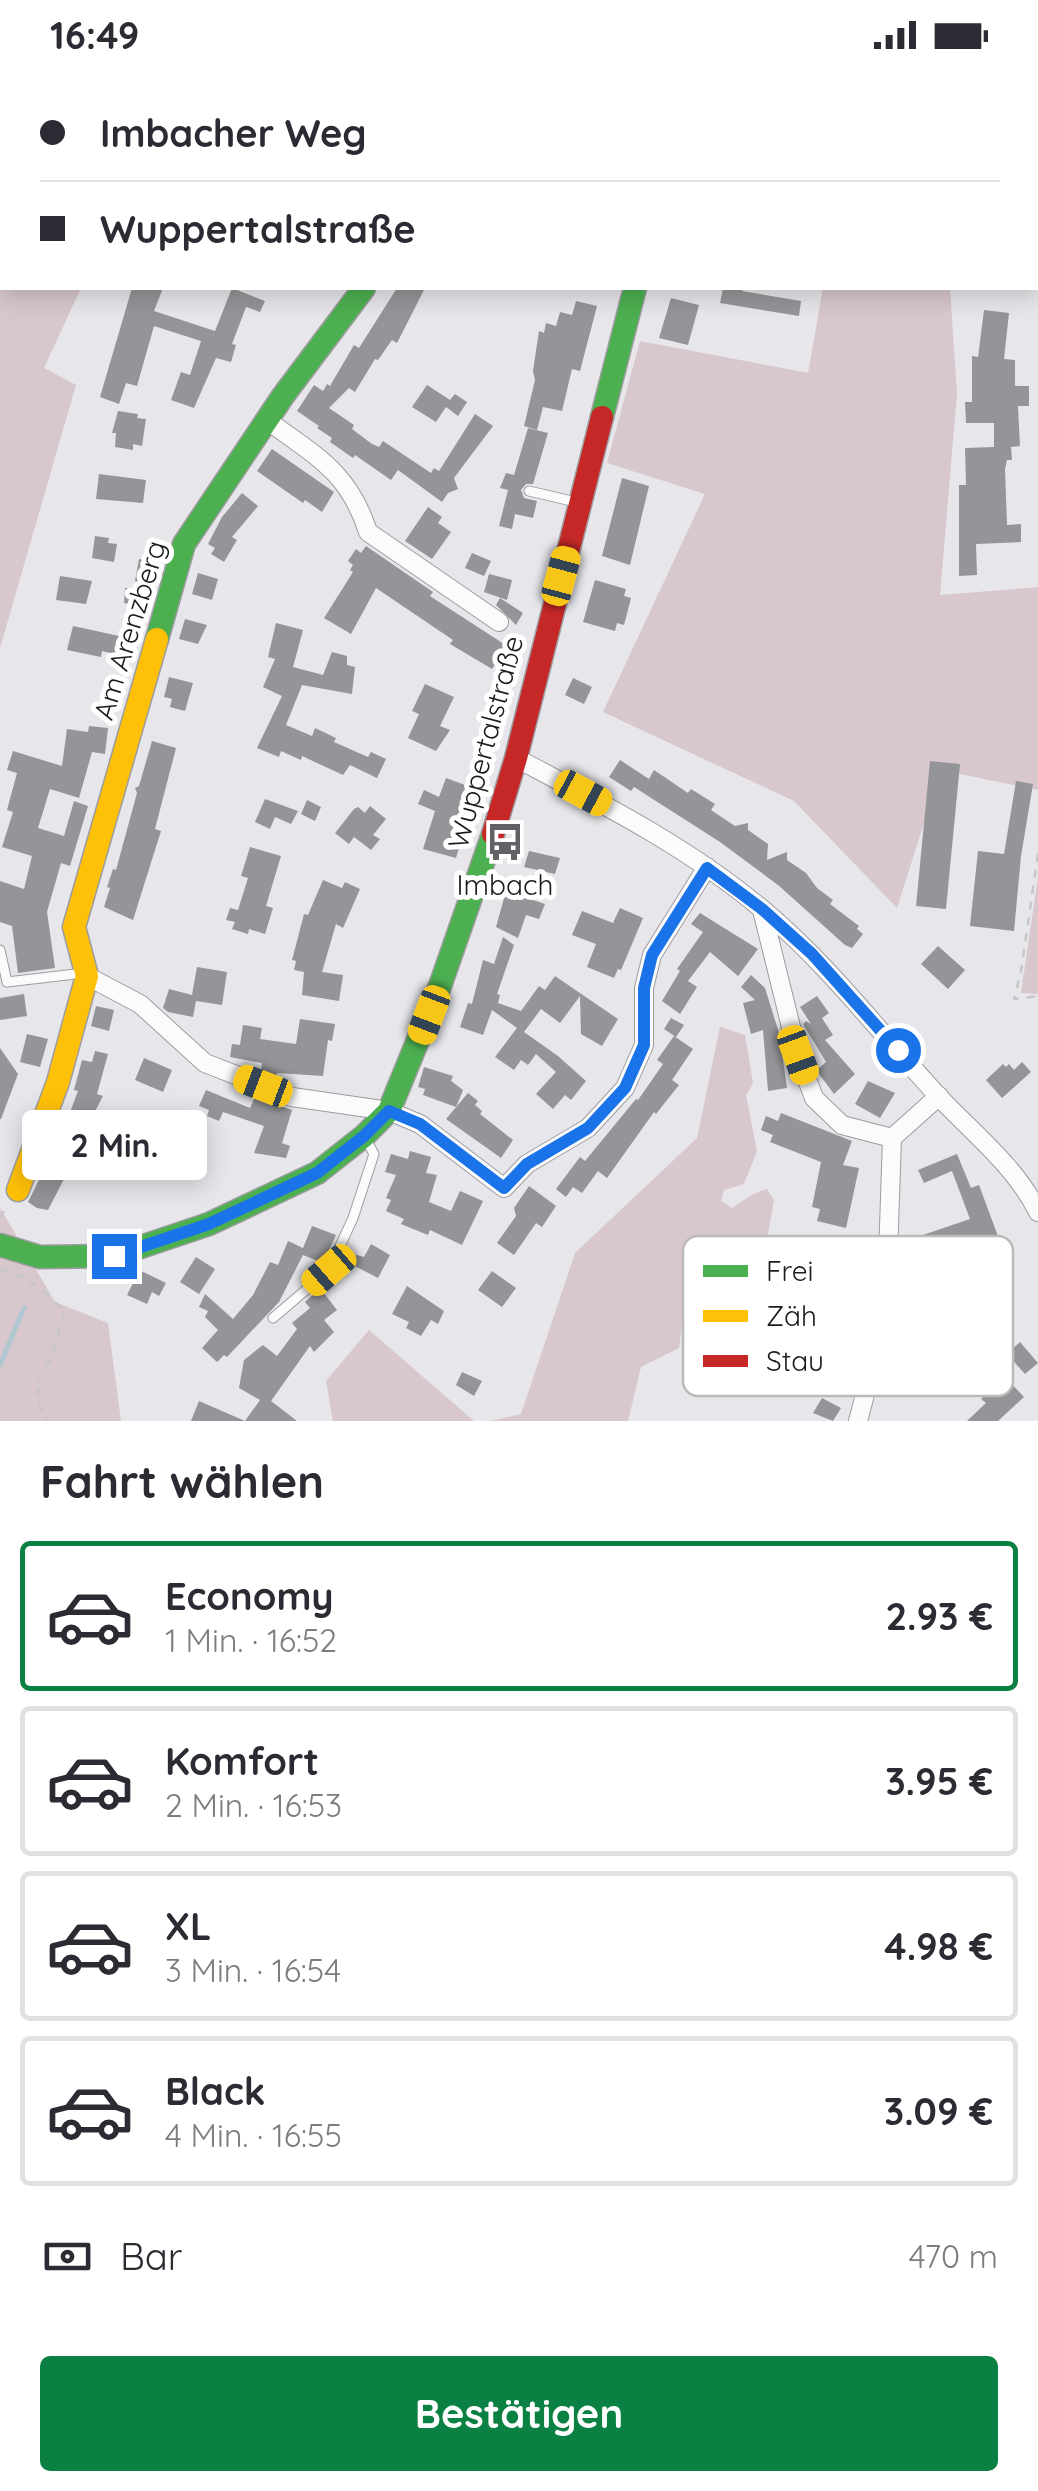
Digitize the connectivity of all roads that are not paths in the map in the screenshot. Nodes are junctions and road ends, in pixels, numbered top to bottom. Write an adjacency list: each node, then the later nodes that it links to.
1 (363, 290): 3 (main road, Am Arenzberg)
2 (634, 290): 5 (main road, Wuppertalstraße)
3 (268, 422): 6 (street); 11 (main road, Am Arenzberg)
4 (529, 491): 5 (lane)
5 (580, 503): 7 (main road, Wuppertalstraße)
6 (499, 622)
7 (516, 758): 8 (street); 13 (main road, Wuppertalstraße)
8 (707, 868): 9 (street); 13 (street)
9 (762, 909): 12 (street); 15 (street)
10 (0, 950): 11 (lane)
11 (87, 974): 13 (street); 16 (main road, Am Arenzberg)
12 (938, 1096): 15 (street); 17 (street)
13 (389, 1111): 14 (main road, Wuppertalstraße)
14 (364, 1136): 19 (main road, Wuppertalstraße); 20 (lane)
15 (892, 1138): 18 (street)
16 (18, 1190)
17 (1038, 1212)
18 (889, 1236)
19 (0, 1245)
20 (273, 1318)
21 (865, 1396): 22 (street)
22 (858, 1421)

